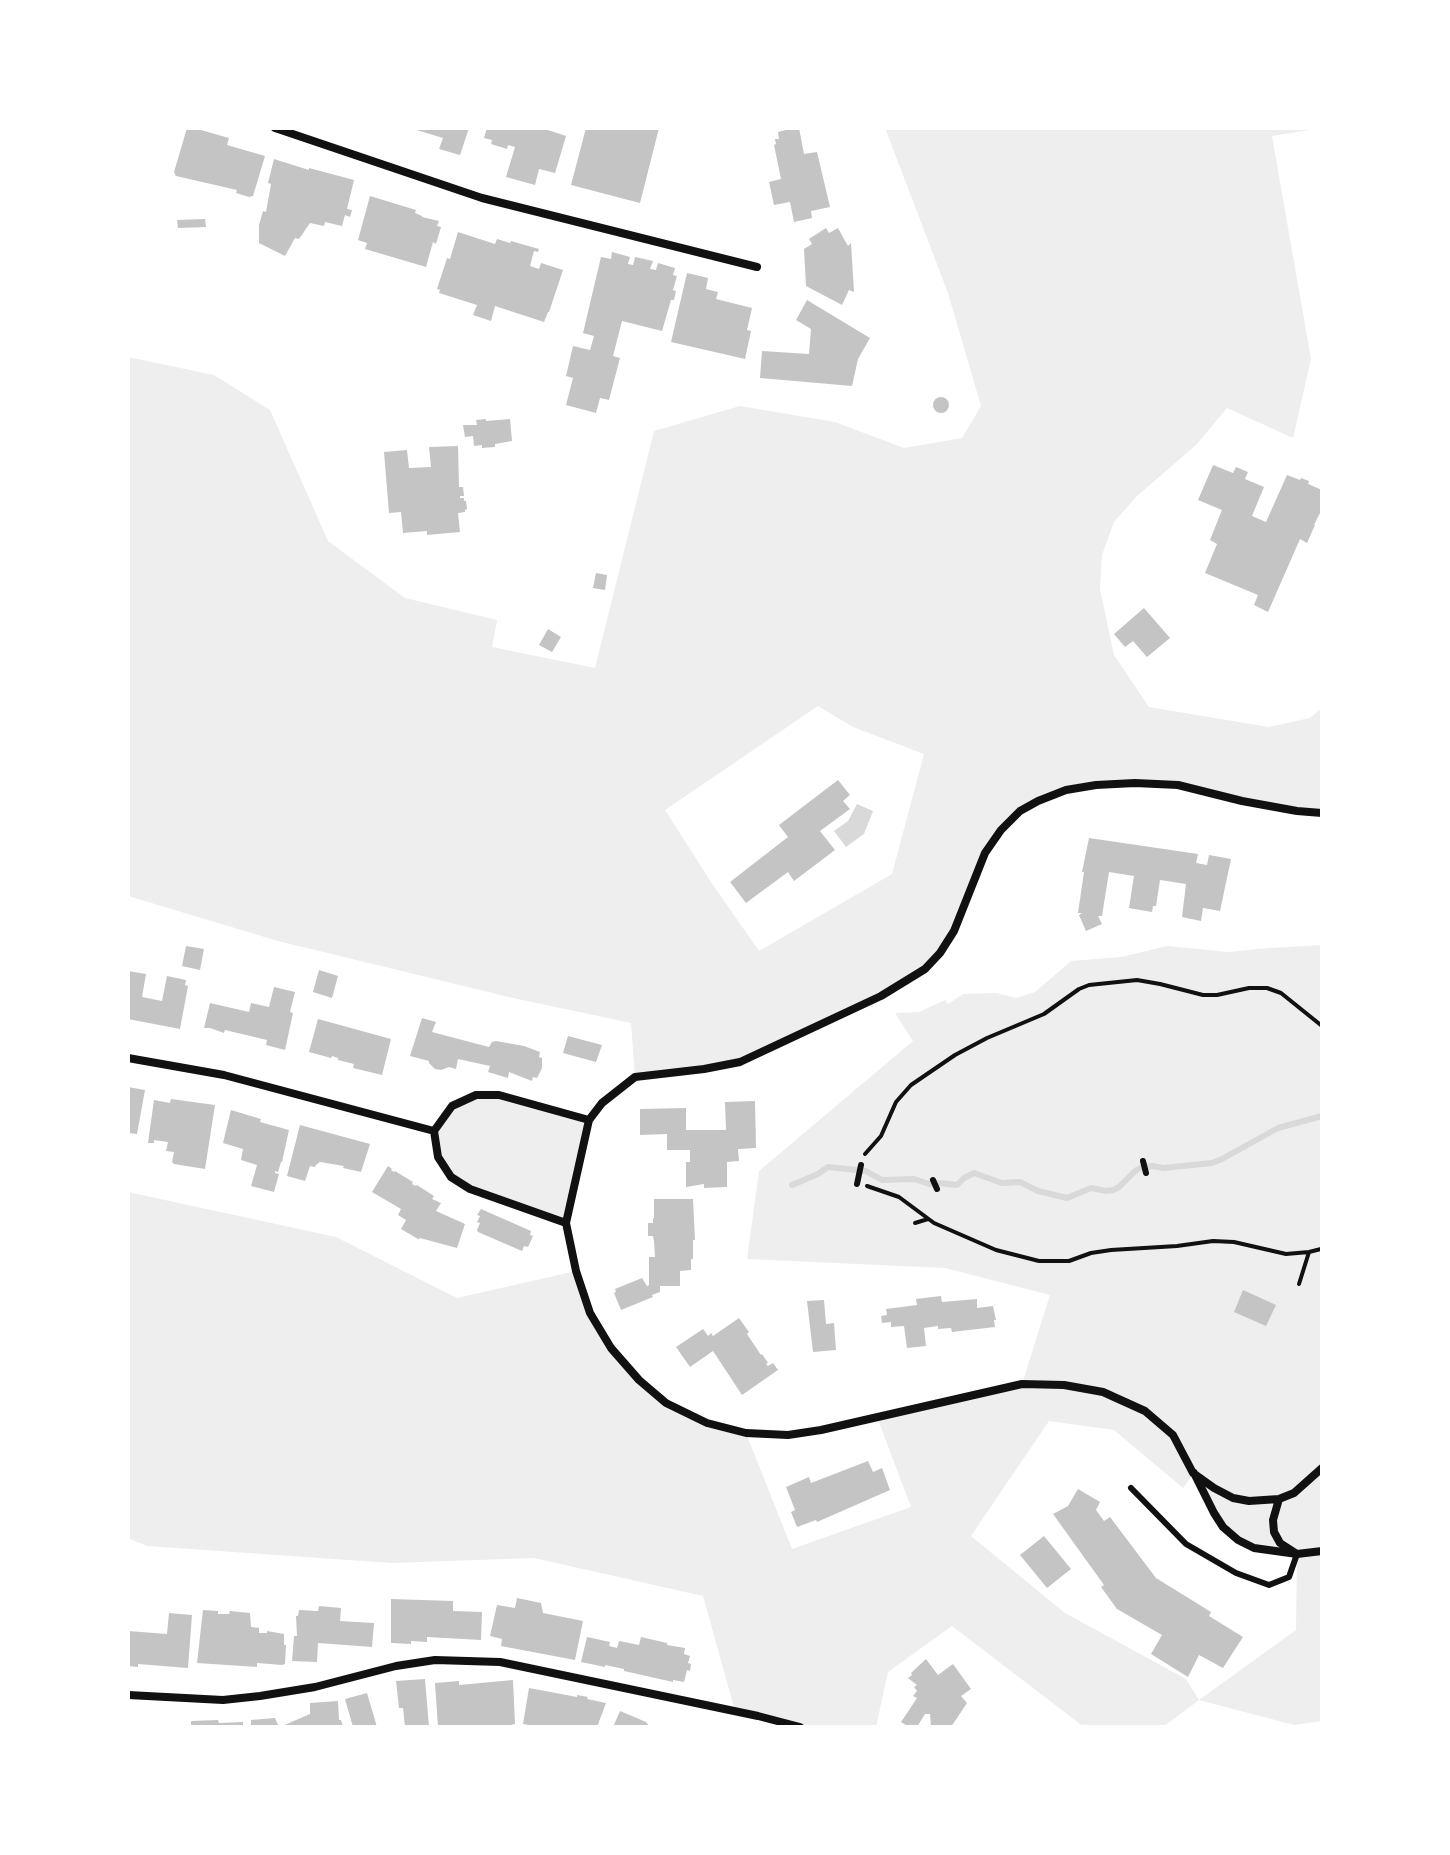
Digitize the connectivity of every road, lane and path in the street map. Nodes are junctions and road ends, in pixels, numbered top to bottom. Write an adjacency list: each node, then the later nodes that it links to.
1 (275, 128): 2 (street)
2 (757, 267)
3 (1322, 813): 6 (street)
4 (1322, 1026): 9 (path)
5 (128, 1058): 7 (street)
6 (589, 1120): 7 (street); 15 (street)
7 (434, 1131): 15 (street)
8 (1143, 1161): 10 (lane)
9 (861, 1165): 11 (lane)
10 (1146, 1173)
11 (857, 1180): 14 (path)
12 (933, 1180): 13 (lane)
13 (937, 1189)
14 (928, 1219): 16 (path); 18 (path)
15 (566, 1223): 21 (street)
16 (915, 1223)
17 (1321, 1249): 18 (path)
18 (1309, 1252): 19 (path)
19 (1299, 1284)
20 (1322, 1468): 23 (street)
21 (1193, 1473): 23 (street); 25 (street)
22 (1131, 1488): 25 (lane)
23 (1279, 1499): 25 (street)
24 (1322, 1551): 25 (street)
25 (1297, 1554)
26 (128, 1695): 27 (street)
27 (800, 1727)

